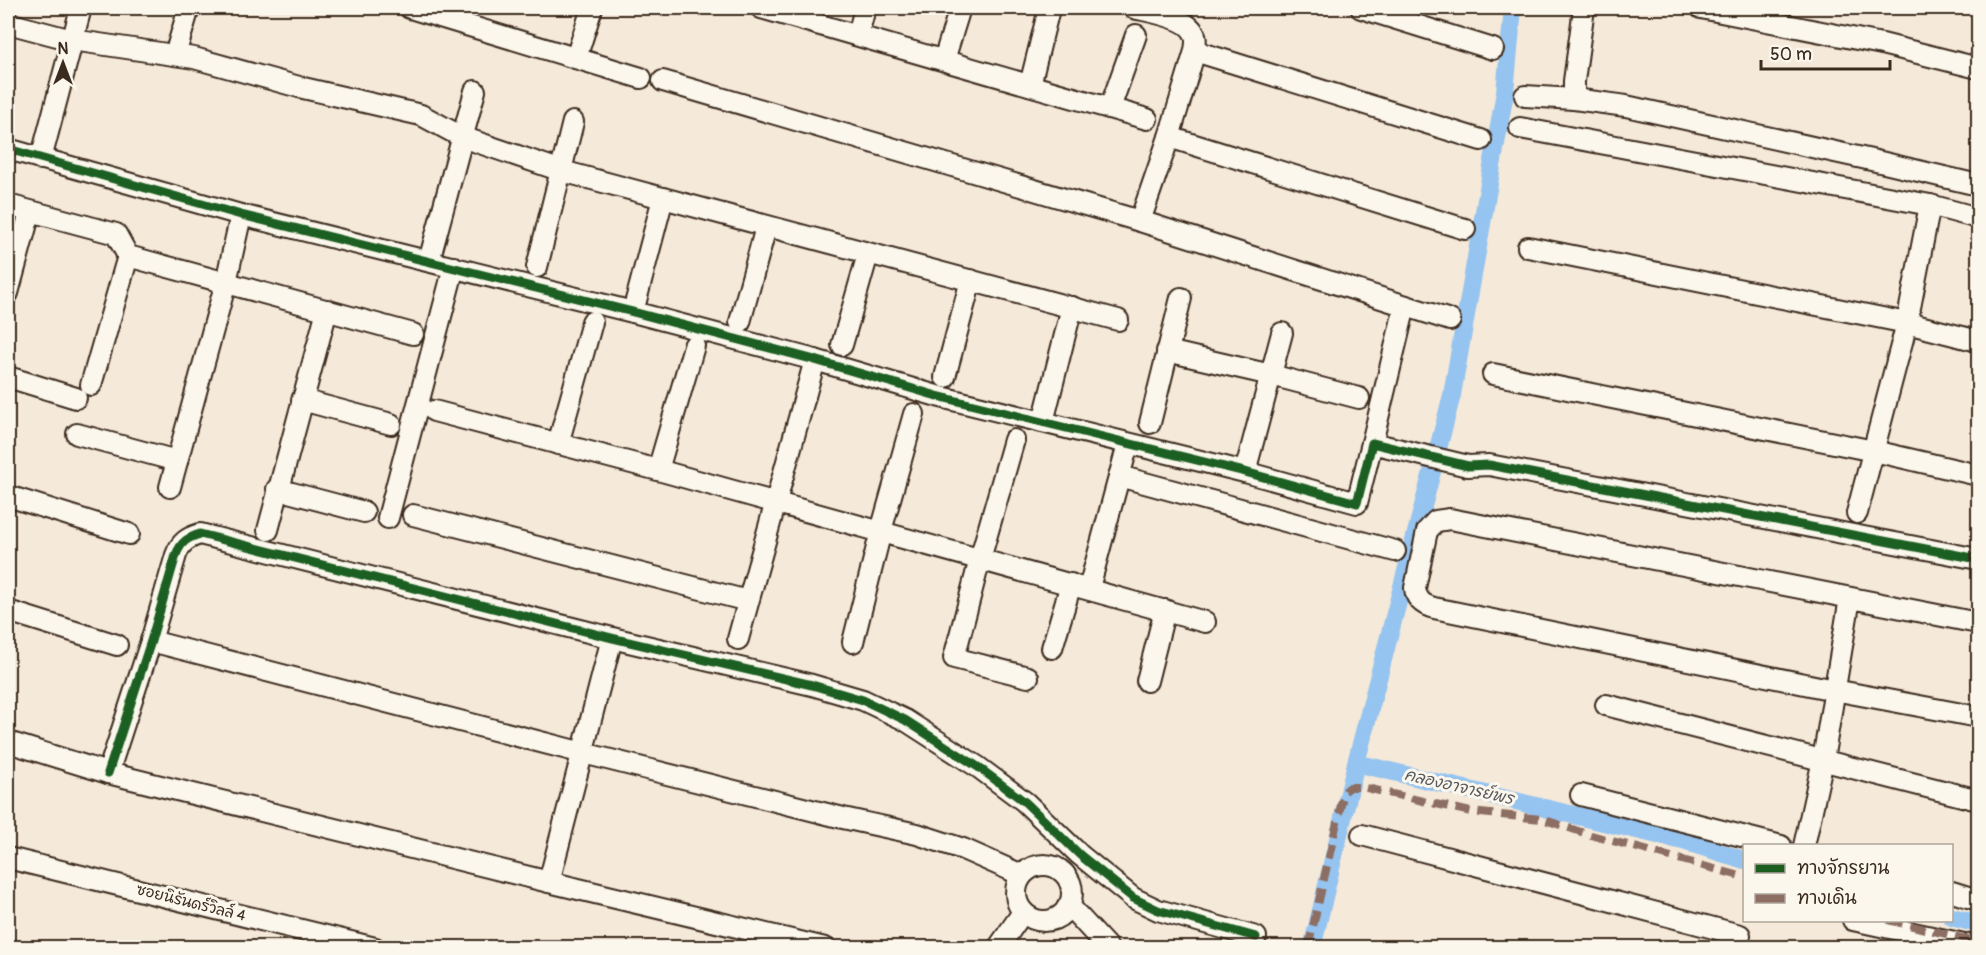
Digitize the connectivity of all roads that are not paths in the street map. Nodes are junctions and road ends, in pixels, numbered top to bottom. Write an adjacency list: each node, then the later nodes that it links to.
1 (81, 8): 16 (street)
2 (189, 8): 19 (street)
3 (410, 8): 20 (street)
4 (592, 8): 20 (street)
5 (865, 8): 14 (street)
6 (960, 8): 21 (street)
7 (1134, 8): 18 (street)
8 (1361, 8): 17 (street)
9 (1584, 8): 28 (street)
10 (1701, 8): 22 (street)
11 (773, 9): 14 (street)
12 (1048, 14): 25 (street)
13 (8, 23): 16 (street)
14 (858, 35): 21 (street)
15 (1136, 35): 29 (street)
16 (72, 40): 19 (street); 37 (street)
17 (1493, 49)
18 (1195, 51): 34 (street); 35 (street)
19 (175, 55): 33 (street)
20 (576, 58): 23 (street)
21 (944, 60): 25 (street)
22 (1978, 68)
23 (641, 78)
24 (663, 81): 46 (street)
25 (1030, 85): 29 (street)
26 (475, 91): 33 (street)
27 (1525, 96): 28 (street)
28 (1574, 99): 39 (street)
29 (1110, 108): 30 (street)
30 (1147, 119)
31 (573, 122): 38 (street)
32 (1520, 128): 42 (street)
33 (462, 137): 38 (street); 52 (street)
34 (1169, 137): 46 (street); 48 (street)
35 (1481, 140)
36 (8, 150): 37 (street)
37 (41, 159): 44 (street)
38 (562, 171): 40 (street); 54 (street)
39 (1978, 185)
40 (663, 198): 47 (street); 62 (street)
41 (8, 205): 43 (street)
42 (1930, 206): 45 (street); 67 (street)
43 (30, 212): 51 (street); 57 (street)
44 (241, 215): 52 (street); 56 (street)
45 (1978, 218)
46 (1140, 220): 59 (street)
47 (766, 227): 50 (street); 66 (street)
48 (1464, 229)
49 (1528, 247): 67 (street)
50 (868, 254): 55 (street); 71 (street)
51 (128, 256): 56 (street); 79 (street)
52 (429, 261): 53 (street)
53 (454, 267): 62 (street); 106 (street)
54 (537, 267)
55 (971, 280): 60 (street); 78 (street)
56 (226, 282): 61 (street); 94 (street)
57 (8, 292)
58 (1181, 298): 73 (street)
59 (1405, 306): 64 (street); 90 (street)
60 (1072, 307): 63 (street); 85 (street)
61 (327, 310): 69 (street); 82 (street)
62 (633, 312): 74 (street)
63 (1118, 320)
64 (1450, 320)
65 (592, 322): 91 (street)
66 (740, 322)
67 (1908, 323): 70 (street); 93 (street)
68 (1282, 333): 76 (street)
69 (413, 334)
70 (1978, 341)
71 (842, 345)
72 (694, 346): 95 (street)
73 (1167, 351): 76 (street); 86 (street)
74 (815, 360): 85 (street); 102 (street)
75 (1493, 374): 93 (street)
76 (1271, 375): 81 (street); 96 (street)
77 (8, 377): 80 (street)
78 (945, 377)
79 (91, 385)
80 (76, 398)
81 (1359, 398)
82 (302, 400): 87 (street); 100 (street)
83 (434, 411): 91 (street)
84 (914, 414): 108 (street)
85 (1043, 422): 92 (street)
86 (1150, 423)
87 (391, 424)
88 (78, 434): 94 (street)
89 (1014, 440): 111 (street)
90 (1372, 443): 96 (street); 112 (street)
91 (558, 444): 95 (street)
92 (1128, 444): 96 (street); 98 (street)
93 (1874, 451): 97 (street); 104 (street)
94 (177, 461): 99 (street)
95 (658, 470): 102 (street)
96 (1245, 472)
97 (1978, 475)
98 (1119, 476): 110 (street); 113 (street)
99 (170, 487)
100 (277, 489): 103 (street); 107 (street)
101 (8, 496): 109 (street)
102 (776, 503): 108 (street); 115 (street)
103 (364, 512)
104 (1857, 513)
105 (412, 515): 115 (street)
106 (388, 518)
107 (268, 530)
108 (881, 531): 111 (street); 123 (street)
109 (129, 534)
110 (1395, 551)
111 (980, 559): 113 (street); 126 (street)
112 (1978, 559)
113 (1080, 586): 116 (street); 125 (street)
114 (1850, 598): 119 (street); 128 (street); 128 (street)
115 (748, 601): 121 (street)
116 (1165, 610): 118 (street); 127 (street)
117 (8, 611): 124 (street)
118 (1205, 622)
119 (1978, 623)
120 (612, 638): 122 (street); 132 (street); 140 (street)
121 (738, 639)
122 (152, 641): 132 (street); 134 (street)
123 (853, 642)
124 (117, 645)
125 (1052, 648)
126 (1028, 677)
127 (1147, 681)
128 (1834, 690): 130 (street); 133 (street)
129 (1605, 705): 133 (street)
130 (1978, 717)
131 (8, 742): 134 (street)
132 (583, 753): 143 (street); 144 (street)
133 (1823, 760): 136 (street); 139 (street)
134 (108, 773): 144 (street)
135 (1581, 795): 138 (street)
136 (1978, 800)
137 (1362, 835): 150 (street)
138 (1772, 844)
139 (1804, 844)
140 (1080, 855): 142 (street); 151 (street)
141 (8, 858): 154 (street, ซอยนิรันดร์วิลล์ 4)
142 (1059, 869): 143 (street); 147 (street)
143 (1022, 875): 148 (street)
144 (549, 882): 155 (street)
145 (1953, 892): 146 (street)
146 (1978, 900)
147 (1067, 908): 148 (street); 157 (street)
148 (1023, 912): 156 (street)
149 (1856, 922): 152 (street)
150 (1741, 934)
151 (1256, 938)
152 (1898, 939): 153 (street)
153 (1978, 947)
154 (375, 948)
155 (825, 948)
156 (998, 948)
157 (1108, 948)

